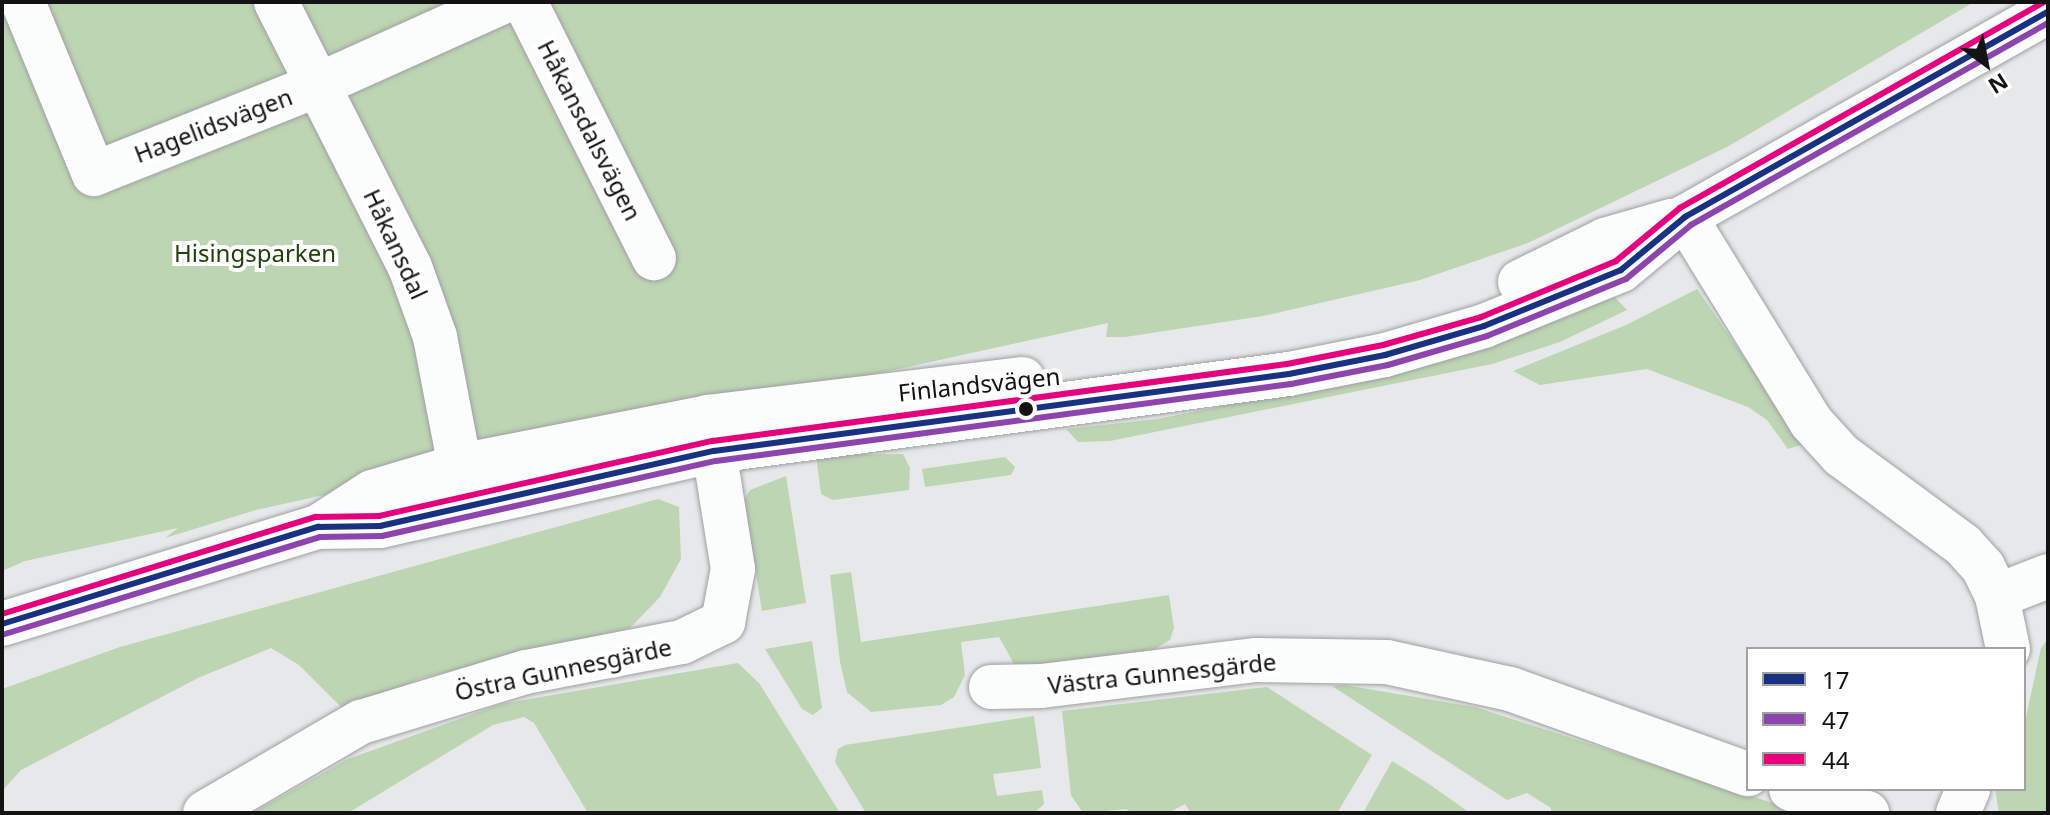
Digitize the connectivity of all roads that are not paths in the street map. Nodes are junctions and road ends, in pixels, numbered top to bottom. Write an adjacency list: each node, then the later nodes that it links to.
1 (23, 2): 6 (street, Hagelidsvägen)
2 (276, 2): 6 (street, Håkansdal)
3 (503, 2): 6 (street, Hagelidsvägen)
4 (525, 2): 8 (street, Håkansdalsvägen)
5 (2048, 12): 7 (street, Finlandsvägen)
6 (318, 85): 10 (street, Håkansdal)
7 (1685, 217): 9 (street, Finlandsvägen); 10 (street, Finlandsvägen); 12 (street)
8 (654, 258)
9 (714, 451): 10 (street, Finlandsvägen); 19 (street, Östra Gunnesgärde)
10 (463, 484): 13 (street, Finlandsvägen)
11 (2048, 576): 12 (street)
12 (1997, 596): 14 (street)
13 (2, 624)
14 (2008, 647)
15 (991, 687): 16 (street, Västra Gunnesgärde)
16 (1746, 773)
17 (1797, 791): 20 (street)
18 (1967, 791): 21 (street)
19 (205, 813)
20 (1867, 813)
21 (1958, 813)

